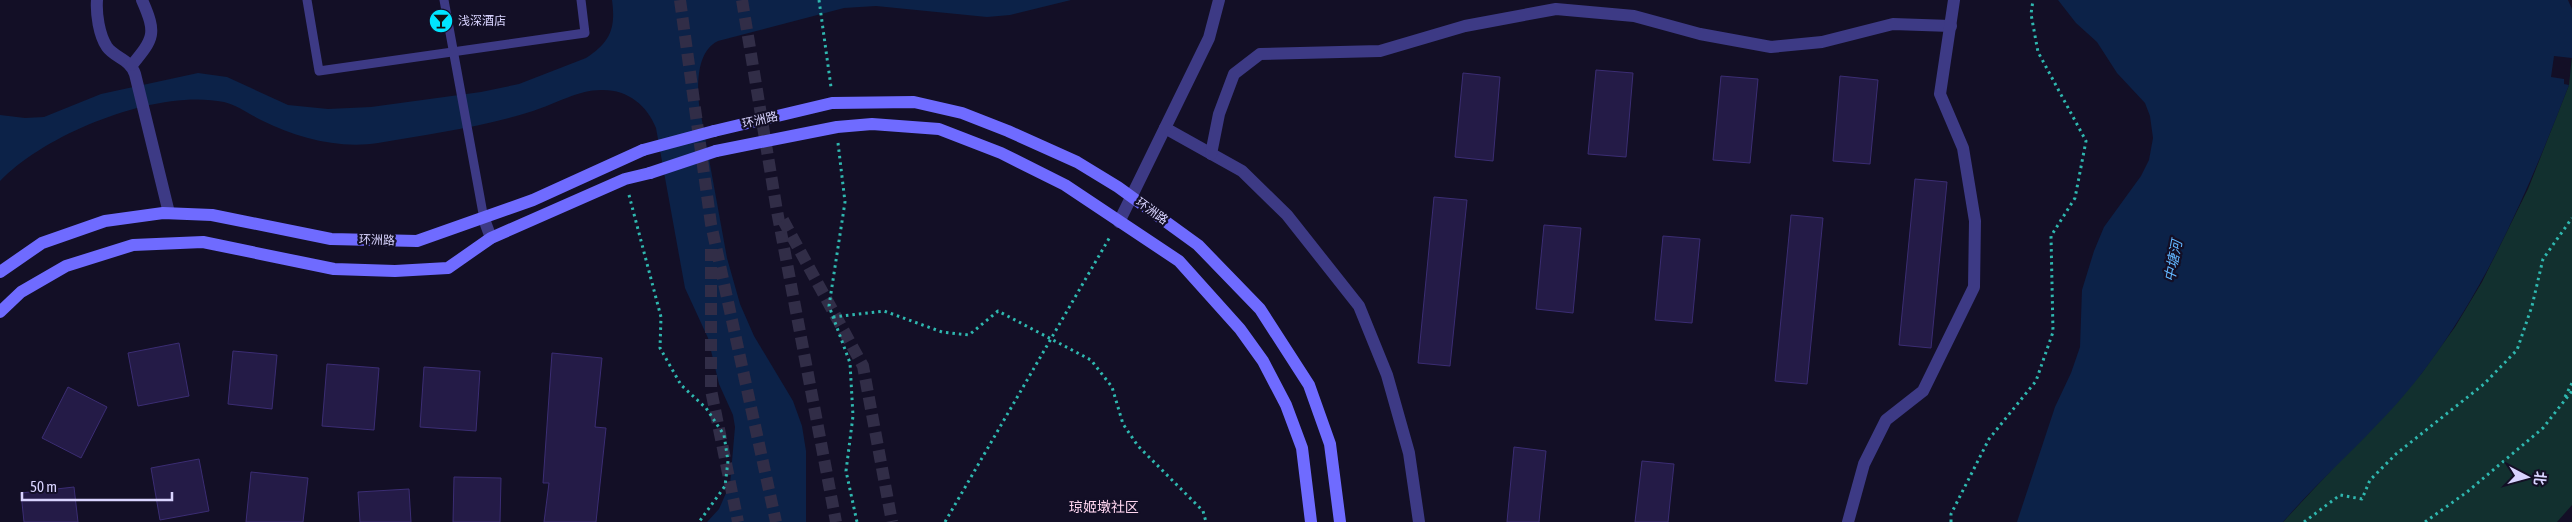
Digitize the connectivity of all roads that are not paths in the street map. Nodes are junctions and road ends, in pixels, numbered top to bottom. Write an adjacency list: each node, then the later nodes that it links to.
1 (97, 0): 10 (street)
2 (142, 0): 10 (street)
3 (306, 0): 9 (lane)
4 (444, 0): 9 (lane)
5 (581, 0): 9 (lane)
6 (1219, 0): 11 (street)
7 (1954, 0): 8 (street)
8 (1951, 26): 12 (street); 23 (street)
9 (454, 53): 15 (lane)
10 (133, 69): 14 (street)
11 (1165, 128): 12 (street); 13 (street)
12 (1211, 154): 22 (street)
13 (1132, 196): 15 (street, 环洲路, bridge); 16 (street); 21 (street, 环洲路)
14 (169, 213): 15 (street, 环洲路); 18 (street, 环洲路)
15 (484, 220): 17 (street)
16 (1119, 222): 17 (street, 环洲路, bridge); 20 (street, 环洲路)
17 (490, 238): 19 (street, 环洲路)
18 (0, 272)
19 (0, 312)
20 (1311, 522)
21 (1340, 522)
22 (1419, 522)
23 (1848, 522)

